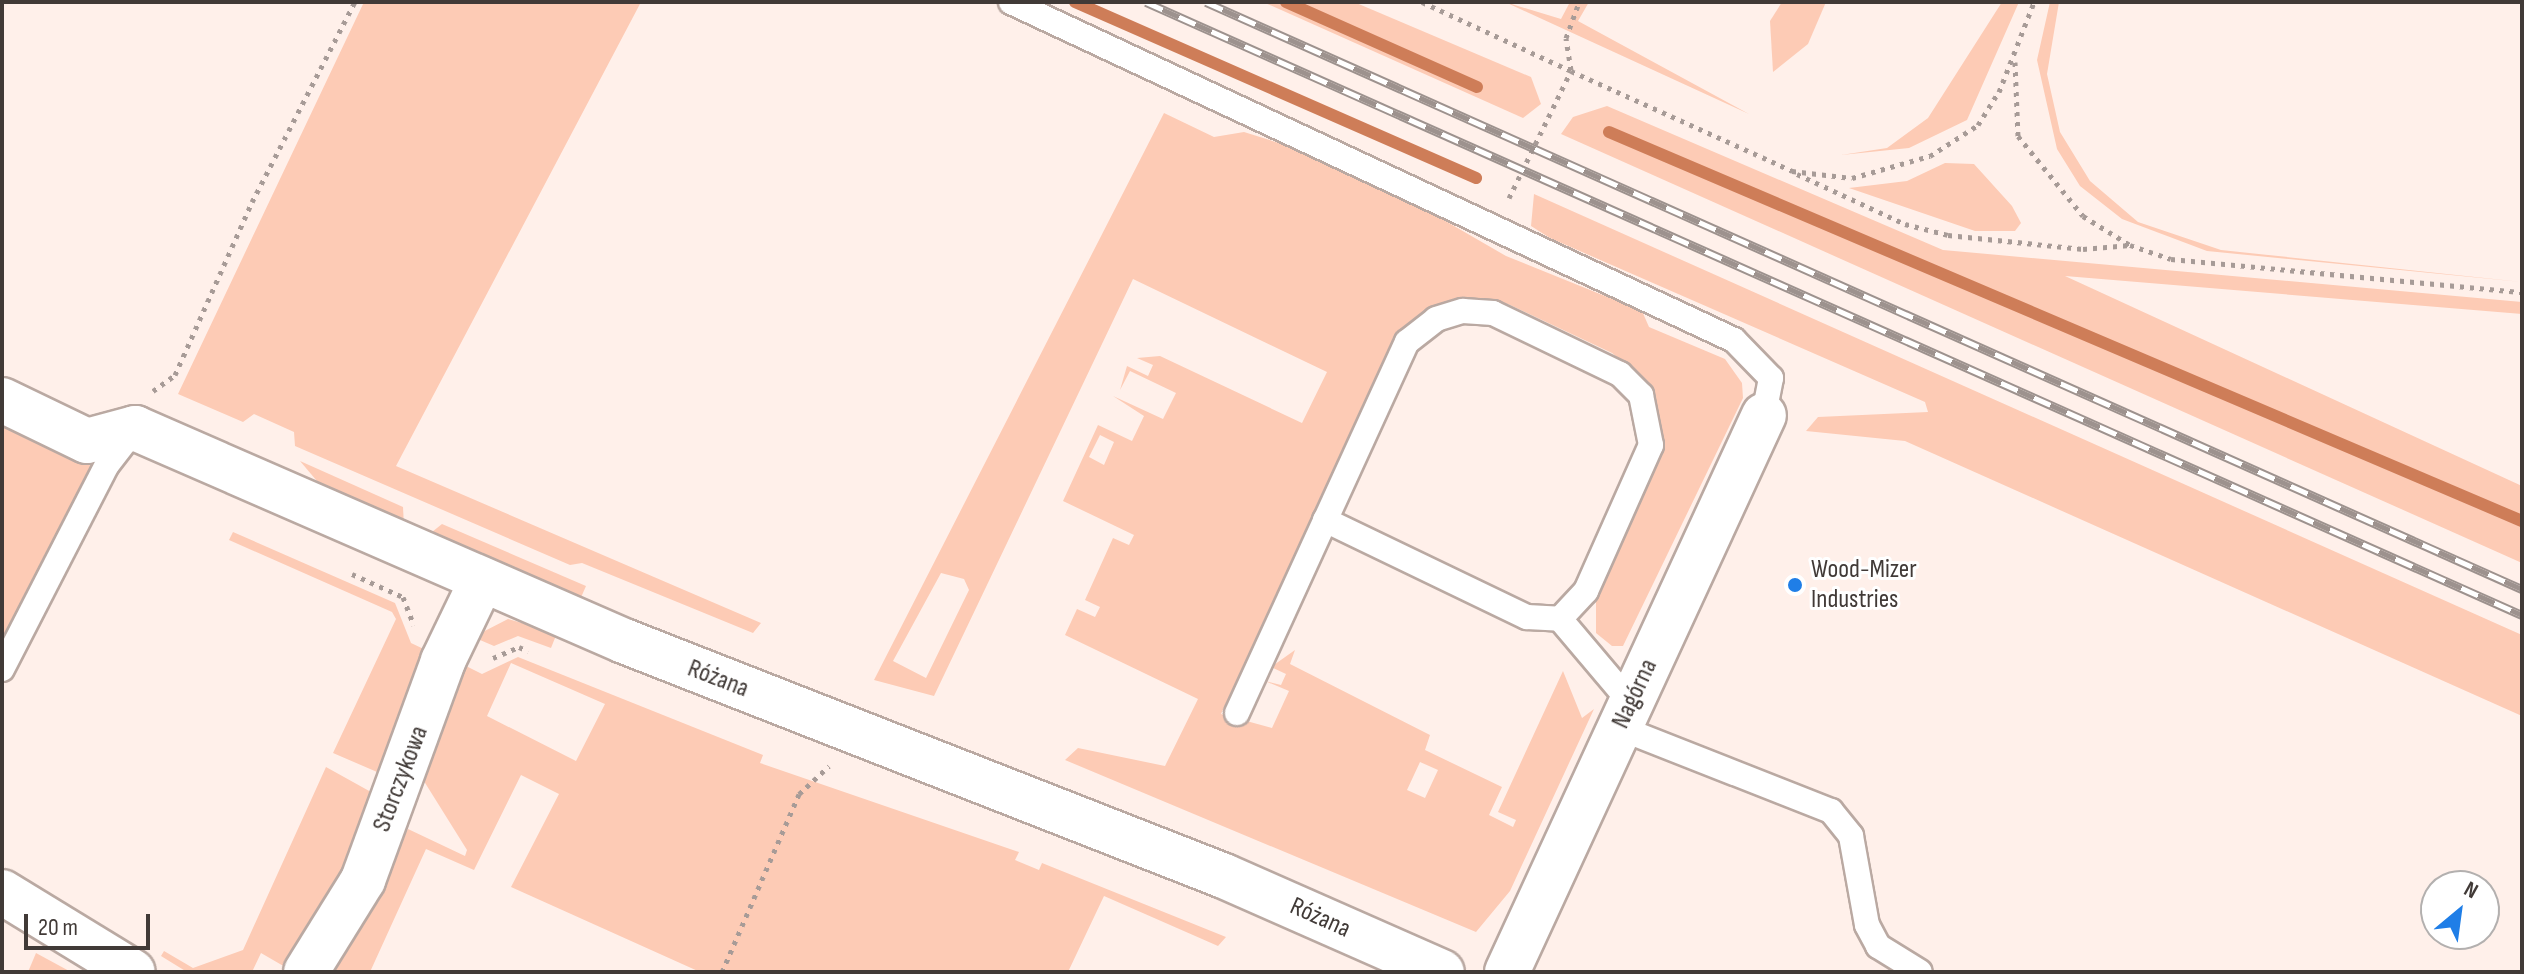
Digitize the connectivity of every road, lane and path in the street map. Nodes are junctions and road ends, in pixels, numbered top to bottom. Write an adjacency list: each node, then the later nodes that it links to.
1 (355, 2): 12 (path)
2 (1011, 2): 9 (lane)
3 (1422, 2): 7 (path)
4 (1579, 2): 7 (path)
5 (2034, 2): 6 (path)
6 (2016, 53): 8 (path); 10 (path)
7 (1571, 71): 8 (path); 9 (path)
8 (1792, 171): 10 (path)
9 (1495, 227): 14 (lane)
10 (2130, 245): 11 (path)
11 (2522, 292)
12 (166, 380)
13 (2, 400): 15 (street)
14 (1764, 415): 23 (street, Nagórna)
15 (135, 428): 18 (street, Różana); 21 (lane)
16 (1325, 520): 19 (lane); 19 (lane); 22 (lane)
17 (348, 572): 20 (path)
18 (482, 580): 24 (street, Różana); 27 (street, Storczykowa)
19 (1560, 619): 23 (lane)
20 (426, 633)
21 (2, 669)
22 (1237, 713)
23 (1625, 716): 30 (street, Nagórna); 31 (lane)
24 (844, 727): 28 (path); 29 (street, Różana)
25 (2, 892): 26 (street)
26 (133, 972)
27 (306, 972)
28 (722, 972)
29 (1442, 972)
30 (1507, 972)
31 (1920, 972)

